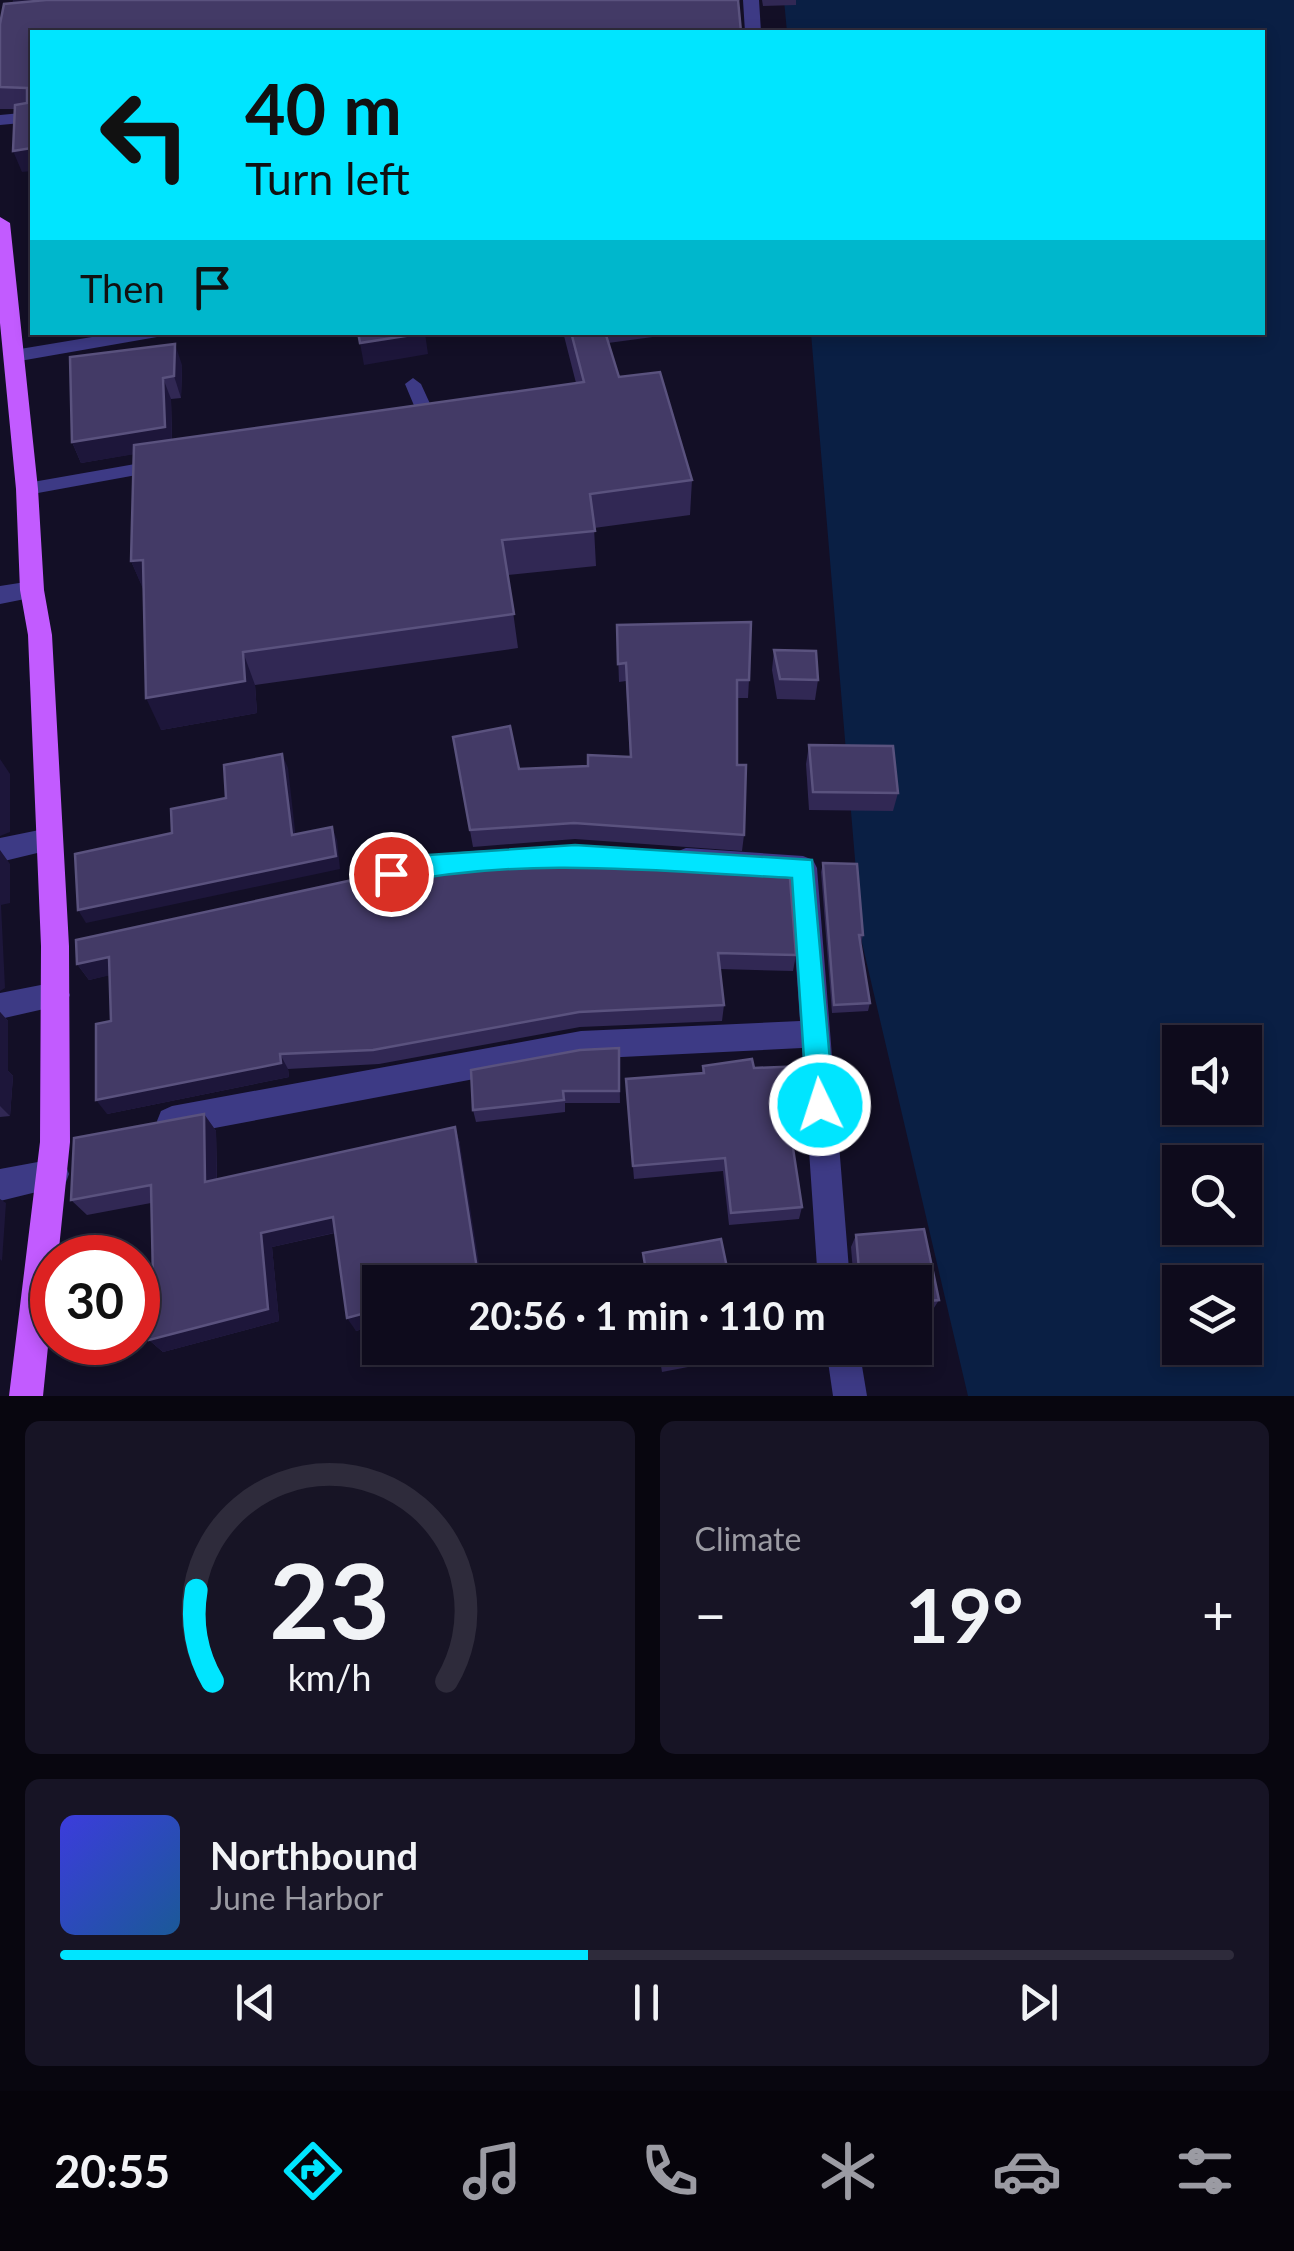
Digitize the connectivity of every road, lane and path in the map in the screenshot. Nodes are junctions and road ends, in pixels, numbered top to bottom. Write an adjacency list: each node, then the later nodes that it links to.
1 (751, 0): 2 (street)
2 (754, 30)
3 (30, 117): 4 (street)
4 (0, 120)
5 (0, 223): 6 (main road)
6 (3, 273): 8 (main road)
7 (113, 335): 8 (lane)
8 (9, 342): 12 (main road)
9 (413, 384): 10 (lane)
10 (390, 426)
11 (180, 462): 12 (lane)
12 (27, 490): 13 (main road)
13 (32, 590): 14 (street); 15 (main road)
14 (0, 595)
15 (49, 840): 16 (street); 20 (main road)
16 (0, 850)
17 (520, 859): 19 (street)
18 (666, 860): 22 (street)
19 (335, 886)
20 (56, 995): 21 (street); 25 (main road)
21 (0, 1006)
22 (815, 1034): 23 (street); 28 (street)
23 (133, 1128)
24 (94, 1135): 25 (street)
25 (54, 1158): 26 (street); 27 (main road)
26 (0, 1185)
27 (50, 1235)
28 (833, 1265)
29 (35, 1365): 31 (main road)
30 (845, 1365): 32 (street)
31 (26, 1396)
32 (850, 1396)

